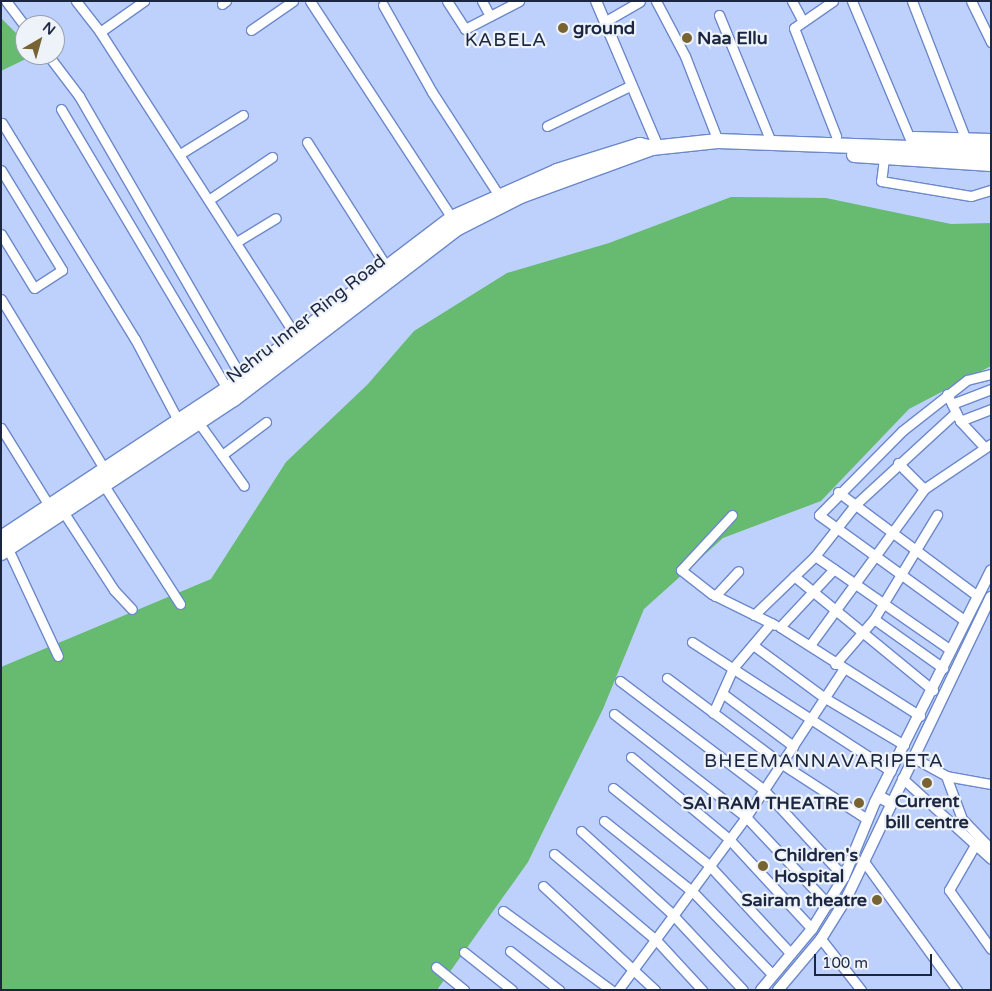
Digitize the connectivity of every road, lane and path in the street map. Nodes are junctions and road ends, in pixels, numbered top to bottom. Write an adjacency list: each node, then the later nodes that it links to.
1 (6, 1): 18 (street)
2 (76, 1): 24 (street)
3 (144, 1): 24 (street)
4 (293, 1): 23 (street)
5 (310, 1): 51 (street)
6 (447, 1): 20 (street)
7 (482, 1): 20 (street)
8 (519, 1): 20 (street)
9 (596, 1): 22 (street)
10 (640, 1): 22 (street)
11 (656, 1): 34 (street)
12 (792, 1): 21 (street)
13 (833, 1): 21 (street)
14 (852, 1): 32 (street)
15 (912, 1): 33 (street)
16 (971, 1): 25 (street)
17 (383, 5): 48 (street)
18 (17, 15)
19 (719, 15): 38 (street)
20 (490, 16)
21 (802, 20): 35 (street)
22 (606, 21): 27 (street)
23 (251, 30)
24 (100, 32): 42 (street)
25 (991, 42)
26 (56, 65): 58 (street)
27 (632, 85): 31 (street); 40 (street)
28 (61, 109): 59 (street)
29 (244, 116): 42 (street)
30 (2, 123): 66 (street)
31 (547, 126)
32 (910, 139): 33 (main road); 35 (main road)
33 (966, 140): 36 (main road)
34 (718, 141): 38 (main road, Nehru Inner Ring Road); 40 (main road, Nehru Inner Ring Road)
35 (835, 141): 39 (main road); 41 (main road)
36 (991, 141)
37 (307, 142): 54 (street)
38 (772, 144): 39 (main road, Nehru Inner Ring Road)
39 (817, 145): 44 (main road)
40 (655, 147): 48 (main road, Nehru Inner Ring Road); 64 (main road, Nehru Inner Ring Road)
41 (991, 151)
42 (180, 154): 49 (street)
43 (272, 157): 49 (street)
44 (884, 158): 45 (main road); 47 (street)
45 (991, 164)
46 (1, 170): 52 (street)
47 (991, 190)
48 (498, 194): 51 (main road, Nehru Inner Ring Road)
49 (210, 199): 53 (street)
50 (276, 218): 53 (street)
51 (452, 218): 54 (main road, Nehru Inner Ring Road)
52 (1, 234)
53 (238, 241): 56 (street)
54 (386, 266): 56 (main road, Nehru Inner Ring Road)
55 (1, 300): 72 (street)
56 (296, 336): 58 (main road, Nehru Inner Ring Road)
57 (991, 374): 61 (street)
58 (242, 378): 59 (main road, Nehru Inner Ring Road)
59 (227, 389): 64 (main road, Nehru Inner Ring Road)
60 (991, 389): 62 (street)
61 (947, 394): 62 (street); 76 (street)
62 (954, 408): 65 (street); 71 (street)
63 (991, 409): 65 (street)
64 (195, 418): 66 (main road, Nehru Inner Ring Road); 70 (street); 74 (main road, Nehru Inner Ring Road)
65 (960, 421): 69 (street)
66 (179, 422): 72 (main road, Nehru Inner Ring Road)
67 (266, 422): 70 (street)
68 (1, 428): 78 (street)
69 (987, 445): 75 (street)
70 (222, 455): 73 (street)
71 (898, 463): 75 (street); 77 (street)
72 (106, 472): 78 (main road, Nehru Inner Ring Road)
73 (244, 486)
74 (105, 487): 79 (main road, Nehru Inner Ring Road); 99 (street)
75 (924, 489): 83 (street)
76 (838, 492): 77 (street); 82 (street)
77 (856, 506): 82 (street); 83 (street)
78 (50, 507): 84 (main road, Nehru Inner Ring Road)
79 (64, 513): 84 (main road, Nehru Inner Ring Road); 100 (street)
80 (732, 515): 96 (street)
81 (937, 515): 85 (street)
82 (836, 532): 86 (street); 87 (street)
83 (893, 532): 85 (street); 87 (street)
84 (4, 547): 111 (street)
85 (913, 549): 91 (street); 95 (street)
86 (815, 556): 88 (street); 92 (street)
87 (873, 558): 91 (street); 93 (street)
88 (834, 569): 93 (street); 94 (street)
89 (991, 570): 95 (street)
90 (738, 572): 96 (street)
91 (899, 574): 98 (street); 104 (street)
92 (794, 576): 94 (street); 102 (street)
93 (856, 584): 98 (street); 101 (street)
94 (815, 590): 101 (street); 105 (street)
95 (976, 595): 104 (street)
96 (715, 596): 102 (street)
97 (991, 597): 128 (street)
98 (884, 602): 103 (street); 110 (street)
99 (180, 604)
100 (132, 609)
101 (840, 610): 106 (street); 109 (street)
102 (754, 615): 105 (street)
103 (874, 619): 106 (street); 114 (street)
104 (964, 620): 110 (street)
105 (776, 625): 108 (street); 109 (street)
106 (862, 629): 112 (street); 118 (street)
107 (692, 642): 113 (street)
108 (753, 644): 113 (street); 120 (street)
109 (810, 645): 112 (street)
110 (951, 650): 114 (street)
111 (58, 656)
112 (835, 664): 115 (street)
113 (733, 668): 119 (street); 124 (street)
114 (943, 668): 118 (street)
115 (843, 670): 120 (street); 123 (street)
116 (667, 678): 122 (street)
117 (620, 681): 135 (street)
118 (933, 690): 123 (street)
119 (722, 693): 122 (street); 126 (street)
120 (825, 698): 124 (street); 125 (street)
121 (614, 714): 138 (street)
122 (714, 714): 129 (street)
123 (920, 716): 125 (street)
124 (810, 722): 126 (street); 130 (street)
125 (904, 745): 130 (street)
126 (793, 746): 129 (street)
127 (631, 757): 142 (street)
128 (914, 758): 131 (street); 132 (street)
129 (782, 764): 135 (street); 139 (street)
130 (891, 771): 136 (street)
131 (946, 776): 133 (street); 144 (street)
132 (902, 778): 137 (street); 143 (street)
133 (991, 784)
134 (613, 788): 148 (street)
135 (764, 790): 138 (street); 149 (street)
136 (878, 796): 137 (main road); 139 (street)
137 (890, 802): 147 (street)
138 (746, 817): 142 (street); 152 (street)
139 (867, 819): 149 (street)
140 (604, 821): 151 (street)
141 (581, 832): 154 (street)
142 (729, 839): 148 (street); 155 (street)
143 (975, 845): 146 (street); 158 (street)
144 (991, 849)
145 (554, 854): 157 (street)
146 (991, 859)
147 (865, 863): 156 (street); 176 (street)
148 (708, 864): 151 (street); 161 (street)
149 (844, 878): 152 (street)
150 (543, 886): 163 (street)
151 (693, 892): 154 (street); 164 (street)
152 (828, 904): 155 (street)
153 (503, 910): 168 (street)
154 (675, 917): 157 (street); 172 (street)
155 (812, 929): 161 (street)
156 (821, 940): 174 (street); 175 (street)
157 (657, 941): 163 (street); 171 (street)
158 (991, 948)
159 (510, 951): 167 (street)
160 (464, 952): 166 (street)
161 (790, 953): 164 (street)
162 (436, 967): 165 (street)
163 (636, 969): 169 (street); 170 (street)
164 (773, 975): 173 (street)
165 (464, 990)
166 (512, 990)
167 (559, 990)
168 (611, 990)
169 (618, 990)
170 (655, 990)
171 (702, 990)
172 (743, 990)
173 (761, 990)
174 (778, 990)
175 (861, 990)
176 (957, 990)

